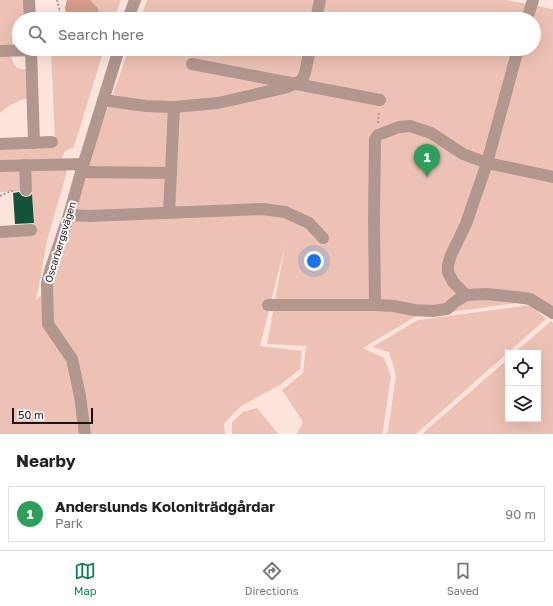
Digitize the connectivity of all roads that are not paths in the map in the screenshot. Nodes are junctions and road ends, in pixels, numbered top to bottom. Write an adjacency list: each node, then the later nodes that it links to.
1 (29, 0): 5 (street)
2 (135, 0): 6 (street)
3 (320, 0): 7 (street)
4 (533, 0): 8 (street)
5 (30, 12)
6 (131, 12)
7 (317, 12)
8 (529, 12)
9 (0, 51): 10 (street)
10 (12, 51)
11 (31, 56): 21 (street)
12 (117, 56): 17 (street, Oscarbergsvägen)
13 (309, 56): 16 (street)
14 (516, 56): 23 (street)
15 (192, 64): 16 (street)
16 (295, 84): 18 (street); 19 (street)
17 (103, 100): 19 (street); 26 (street, Oscarbergsvägen)
18 (380, 100)
19 (174, 107): 27 (street)
20 (52, 142): 21 (street)
21 (34, 143): 22 (street)
22 (0, 144)
23 (487, 163): 28 (street); 35 (street); 37 (street)
24 (25, 165): 25 (street); 26 (street); 29 (street)
25 (0, 166)
26 (82, 168): 27 (street); 31 (street, Oscarbergsvägen)
27 (171, 173): 30 (street)
28 (553, 177)
29 (26, 190)
30 (169, 213): 31 (street); 34 (street)
31 (69, 215): 39 (street, Oscarbergsvägen)
32 (31, 230): 33 (street)
33 (0, 232)
34 (323, 238)
35 (466, 294): 37 (street); 38 (street)
36 (268, 305): 37 (street)
37 (374, 305)
38 (553, 313)
39 (85, 434)

